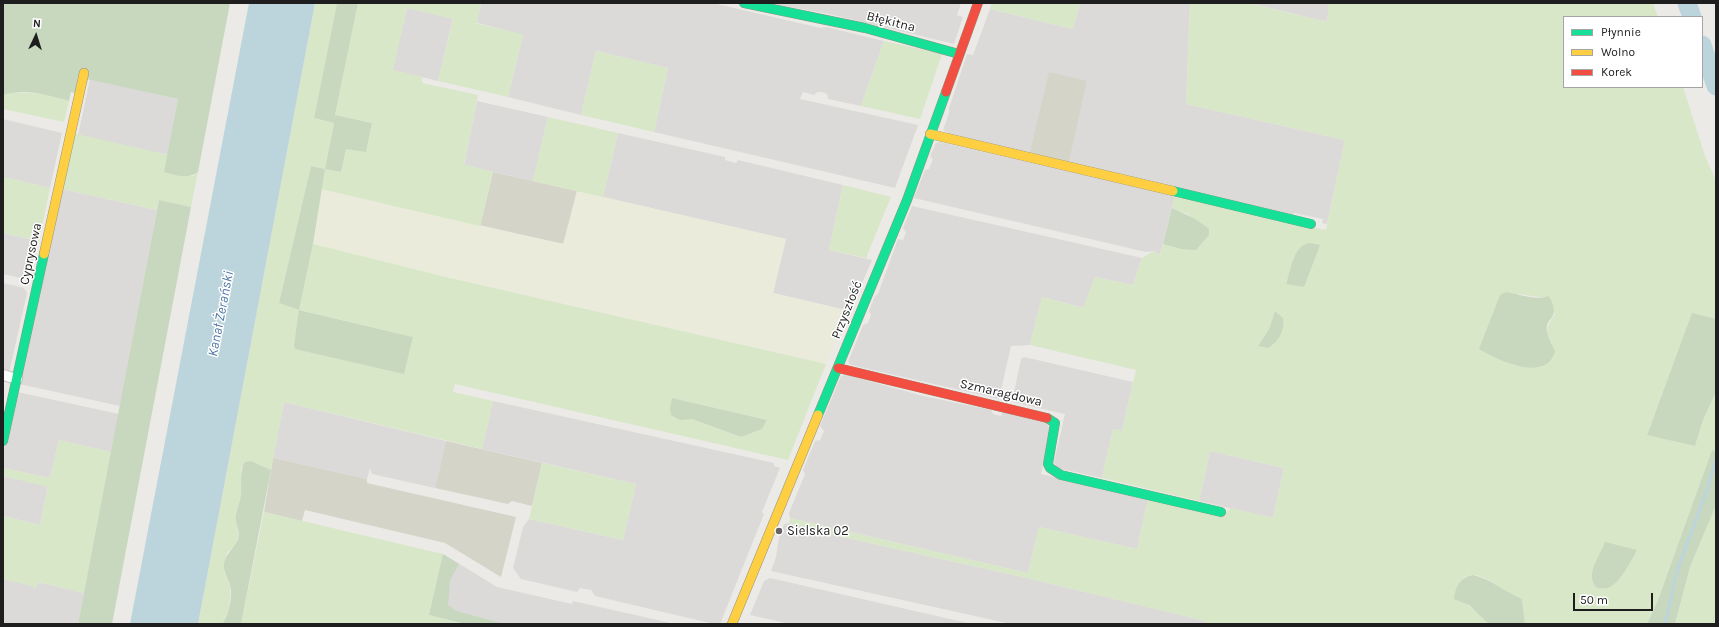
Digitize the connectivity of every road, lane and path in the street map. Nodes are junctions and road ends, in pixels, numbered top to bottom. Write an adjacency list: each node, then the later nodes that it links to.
1 (744, 3): 3 (street, Błękitna)
2 (978, 3): 3 (street, Przyszłość)
3 (959, 54): 5 (street, Przyszłość)
4 (84, 73): 9 (street, Cyprysowa)
5 (930, 134): 6 (street); 7 (street, Przyszłość)
6 (1311, 224)
7 (838, 368): 11 (street, Szmaragdowa); 12 (street, Przyszłość)
8 (3, 375): 9 (street)
9 (17, 378): 10 (street, Cyprysowa)
10 (3, 441)
11 (1222, 512)
12 (732, 624)

